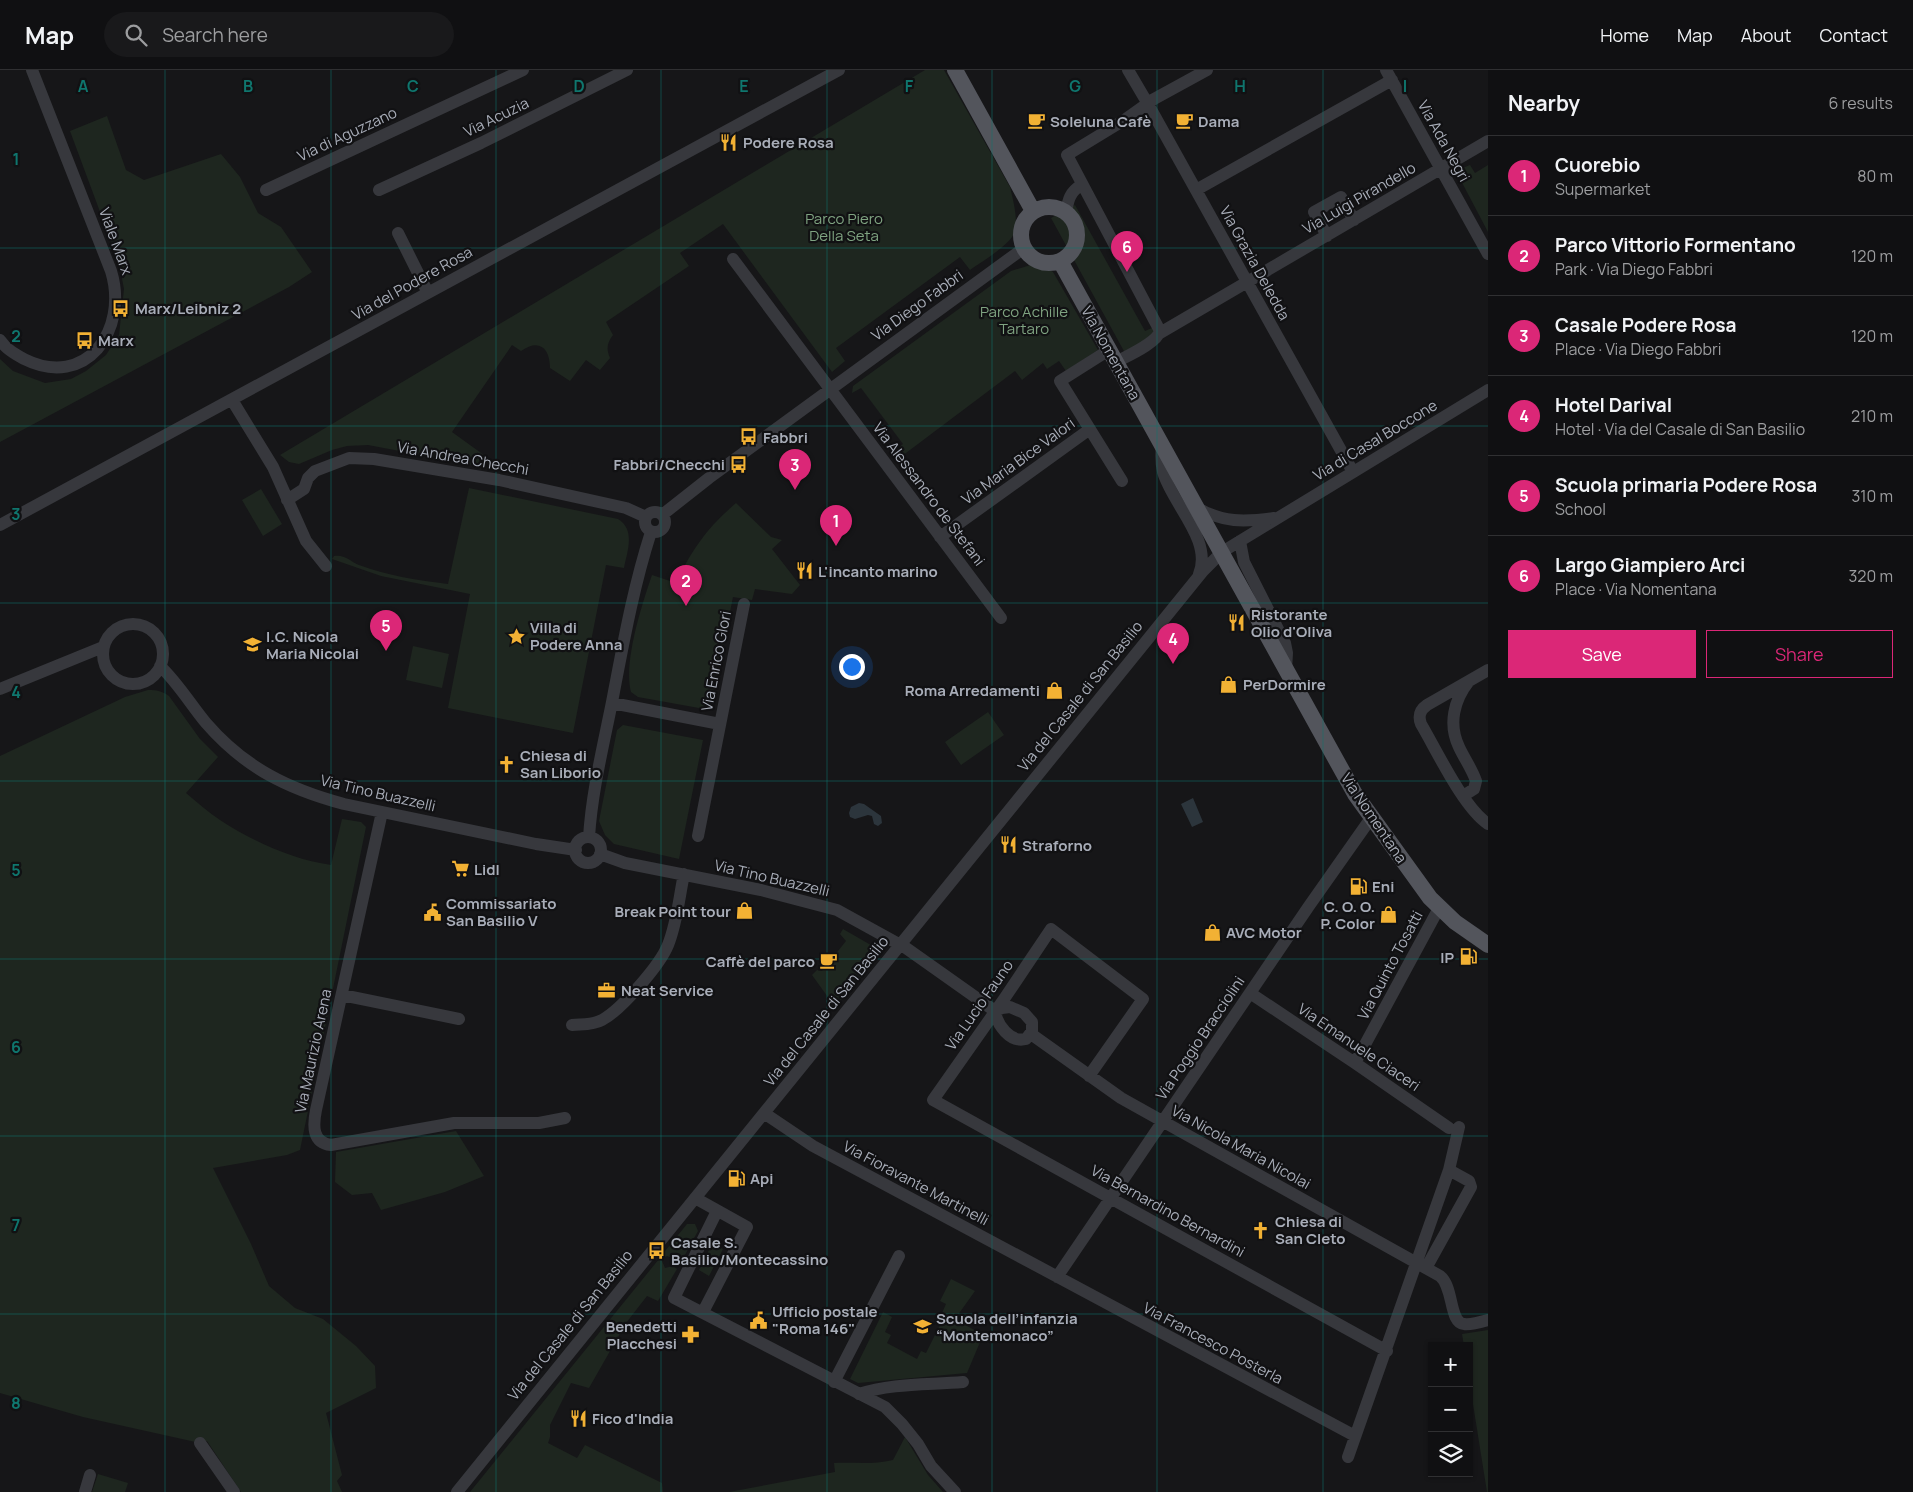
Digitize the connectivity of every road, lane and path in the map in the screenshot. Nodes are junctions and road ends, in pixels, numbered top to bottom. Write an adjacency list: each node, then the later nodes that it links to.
1 (32, 70): 28 (street, Viale Marx)
2 (523, 70): 13 (street, Via di Aguzzano)
3 (627, 70): 14 (street, Via Acuzia)
4 (839, 70): 26 (street, Via del Podere Rosa)
5 (955, 70): 16 (main road)
6 (1128, 70): 9 (street, Via Grazia Deledda)
7 (1207, 70): 9 (street)
8 (1389, 75): 11 (street, Via Ada Negri); 15 (street)
9 (1148, 104): 12 (street); 15 (street, Via Grazia Deledda)
10 (1488, 142): 11 (street, Via Luigi Pirandello)
11 (1442, 169): 18 (street, Via Luigi Pirandello); 22 (street, Via Ada Negri)
12 (1082, 185): 17 (street); 27 (street)
13 (266, 190)
14 (379, 190)
15 (1196, 190): 25 (street, Via Grazia Deledda)
16 (1034, 211): 17 (main road); 21 (main road)
17 (1066, 213): 24 (main road)
18 (1354, 220): 20 (street, Via Luigi Pirandello); 20 (street)
19 (398, 233): 26 (street)
20 (1327, 236): 25 (street, Via Luigi Pirandello)
21 (1024, 248): 24 (main road); 30 (street, Via Diego Fabbri)
22 (1488, 254)
23 (733, 259): 30 (street)
24 (1060, 261): 29 (main road, Via Nomentana)
25 (1248, 283): 27 (street, Via Luigi Pirandello); 35 (street, Via Grazia Deledda)
26 (428, 293): 32 (street, Via del Podere Rosa)
27 (1160, 333): 29 (street, Via Luigi Pirandello)
28 (0, 340)
29 (1112, 356): 33 (street, Via Maria Bice Valori); 34 (main road, Via Nomentana)
30 (830, 388): 39 (street, Via Diego Fabbri); 44 (street, Via Alessandro de Stefani)
31 (1488, 390): 35 (street, Via di Casal Boccone)
32 (232, 400): 37 (street); 42 (street, Via del Podere Rosa)
33 (1090, 429): 36 (street, Via Maria Bice Valori); 44 (street, Via Maria Bice Valori)
34 (1162, 446): 38 (main road, Via Nomentana); 48 (street, Via Nomentana)
35 (1353, 472): 41 (street, Via di Casal Boccone)
36 (1122, 481)
37 (287, 500): 40 (street, Via Andrea Checchi); 47 (street)
38 (1196, 507): 41 (street, Via di Casal Boccone); 46 (main road, Via Nomentana)
39 (662, 515): 40 (street); 43 (street)
40 (646, 517): 43 (street)
41 (1278, 517): 45 (street, Via di Casal Boccone)
42 (0, 525)
43 (651, 532): 57 (street)
44 (940, 537): 50 (street, Via Alessandro de Stefani)
45 (1240, 541): 46 (street, Via di Casal Boccone); 53 (street, Via Nomentana)
46 (1222, 552): 48 (street, Via del Casale di San Basilio); 53 (main road, Via Nomentana)
47 (326, 566)
48 (1199, 574): 69 (street, Via del Casale di San Basilio)
49 (744, 604): 58 (street, Via Enrico Glori)
50 (1002, 618)
51 (103, 647): 52 (street); 52 (street); 56 (street)
52 (160, 666): 60 (street, Via Tino Buazzelli)
53 (1286, 670): 61 (main road, Via Nomentana)
54 (1488, 670): 55 (street)
55 (1472, 678): 59 (street); 59 (street)
56 (0, 689)
57 (612, 703): 58 (street, Via Enrico Glori); 64 (street)
58 (720, 724): 63 (street, Via Enrico Glori)
59 (1464, 796): 62 (street)
60 (382, 812): 65 (street, Via Tino Buazzelli); 72 (street, Via Maurizio Arena)
61 (1371, 818): 68 (main road, Via Nomentana); 71 (street, Via Poggio Bracciolini)
62 (1488, 824)
63 (698, 836)
64 (589, 837): 65 (street); 66 (street)
65 (576, 850): 66 (street)
66 (600, 854): 67 (street, Via Tino Buazzelli)
67 (684, 874): 69 (street, Via Tino Buazzelli); 75 (street)
68 (1439, 908): 70 (main road, Via Nomentana); 77 (street, Via Quinto Tosatti)
69 (900, 945): 73 (street); 80 (street, Via del Casale di San Basilio)
70 (1488, 945)
71 (1250, 993): 77 (street, Via Emanuele Ciaceri); 82 (street, Via Poggio Bracciolini)
72 (342, 994): 74 (street); 81 (street, Via Maurizio Arena)
73 (995, 1011): 76 (street); 76 (street); 78 (street, Via Lucio Fauno); 79 (street, Via Lucio Fauno)
74 (459, 1019)
75 (572, 1025)
76 (1031, 1034): 78 (street, Via Nicola Maria Nicolai)
77 (1355, 1063): 83 (street, Via Emanuele Ciaceri)
78 (1089, 1076): 82 (street, Via Nicola Maria Nicolai)
79 (933, 1100): 85 (street, Via Bernardino Bernardini)
80 (764, 1113): 84 (street, Via del Casale di San Basilio); 89 (street, Via Fioravante Martinelli)
81 (565, 1118)
82 (1162, 1122): 85 (street, Via Poggio Bracciolini); 88 (street, Via Nicola Maria Nicolai)
83 (1449, 1170): 88 (street); 88 (street)
84 (695, 1198): 86 (street); 102 (street, Via del Casale di San Basilio)
85 (1110, 1198): 89 (street, Via Poggio Bracciolini); 92 (street, Via Bernardino Bernardini)
86 (717, 1211): 90 (street); 90 (street)
87 (899, 1256): 93 (street)
88 (1421, 1266): 91 (street, Via Nicola Maria Nicolai); 92 (street)
89 (1057, 1277): 96 (street, Via Francesco Posterla)
90 (703, 1312): 93 (street)
91 (1488, 1320)
92 (1386, 1351): 96 (street)
93 (834, 1382): 95 (street)
94 (963, 1382): 95 (street)
95 (859, 1394): 103 (street)
96 (1355, 1436): 98 (street)
97 (200, 1443): 101 (street)
98 (1348, 1457)
99 (90, 1475): 100 (street)
100 (85, 1492)
101 (234, 1492)
102 (457, 1492)
103 (955, 1492)

